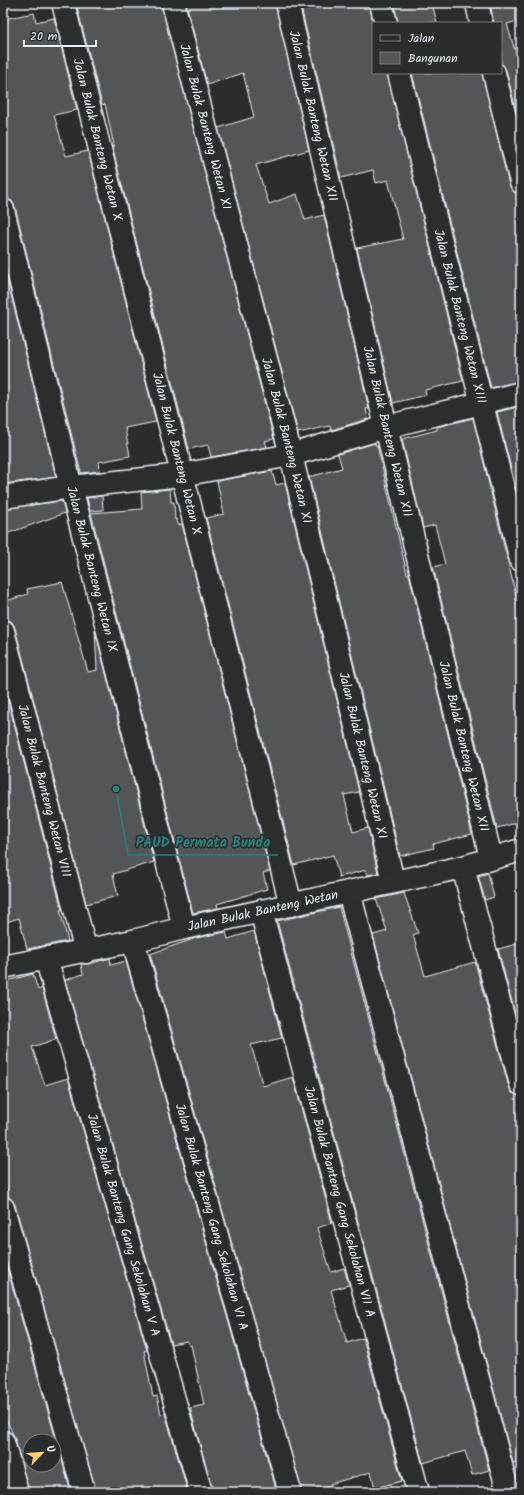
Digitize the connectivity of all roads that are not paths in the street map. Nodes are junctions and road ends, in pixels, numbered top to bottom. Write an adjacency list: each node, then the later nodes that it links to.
1 (63, 3): 16 (street, Jalan Bulak Banteng Wetan X)
2 (173, 3): 15 (street, Jalan Bulak Banteng Wetan XI)
3 (287, 3): 14 (street, Jalan Bulak Banteng Wetan XII)
4 (381, 3): 6 (street)
5 (477, 3): 7 (street)
6 (386, 22)
7 (481, 22)
8 (399, 74): 13 (street, Jalan Bulak Banteng Wetan XIII)
9 (494, 74): 10 (street)
10 (521, 182)
11 (3, 210): 17 (street, Jalan Bulak Banteng Wetan IX)
12 (521, 393): 13 (street)
13 (481, 403): 14 (street); 19 (street, Jalan Bulak Banteng Wetan XIII)
14 (386, 427): 15 (street); 22 (street, Jalan Bulak Banteng Wetan XII)
15 (291, 455): 16 (street); 24 (street, Jalan Bulak Banteng Wetan XI)
16 (182, 475): 17 (street); 26 (street, Jalan Bulak Banteng Wetan X)
17 (71, 487): 18 (street); 28 (street, Jalan Bulak Banteng Wetan IX)
18 (3, 496)
19 (521, 560)
20 (3, 631): 30 (street, Jalan Bulak Banteng Wetan VIII)
21 (521, 850): 22 (street, Jalan Bulak Banteng Wetan)
22 (491, 858): 23 (street, Jalan Bulak Banteng Wetan)
23 (462, 867): 24 (street, Jalan Bulak Banteng Wetan); 33 (street)
24 (393, 881): 25 (street, Jalan Bulak Banteng Wetan)
25 (349, 892): 26 (street, Jalan Bulak Banteng Wetan); 36 (street)
26 (291, 905): 27 (street, Jalan Bulak Banteng Wetan)
27 (262, 911): 28 (street, Jalan Bulak Banteng Wetan); 41 (street, Jalan Bulak Banteng Gang Sekolahan VII A)
28 (184, 928): 29 (street, Jalan Bulak Banteng Wetan)
29 (133, 941): 30 (street, Jalan Bulak Banteng Wetan); 40 (street, Jalan Bulak Banteng Gang Sekolahan VI A)
30 (86, 952): 31 (street, Jalan Bulak Banteng Wetan)
31 (46, 958): 32 (street, Jalan Bulak Banteng Wetan); 39 (street, Jalan Bulak Banteng Gang Sekolahan V A)
32 (3, 967)
33 (521, 1084)
34 (3, 1208): 38 (street)
35 (3, 1442): 37 (street)
36 (508, 1491)
37 (18, 1492)
38 (84, 1492)
39 (202, 1492)
40 (290, 1492)
41 (418, 1492)

